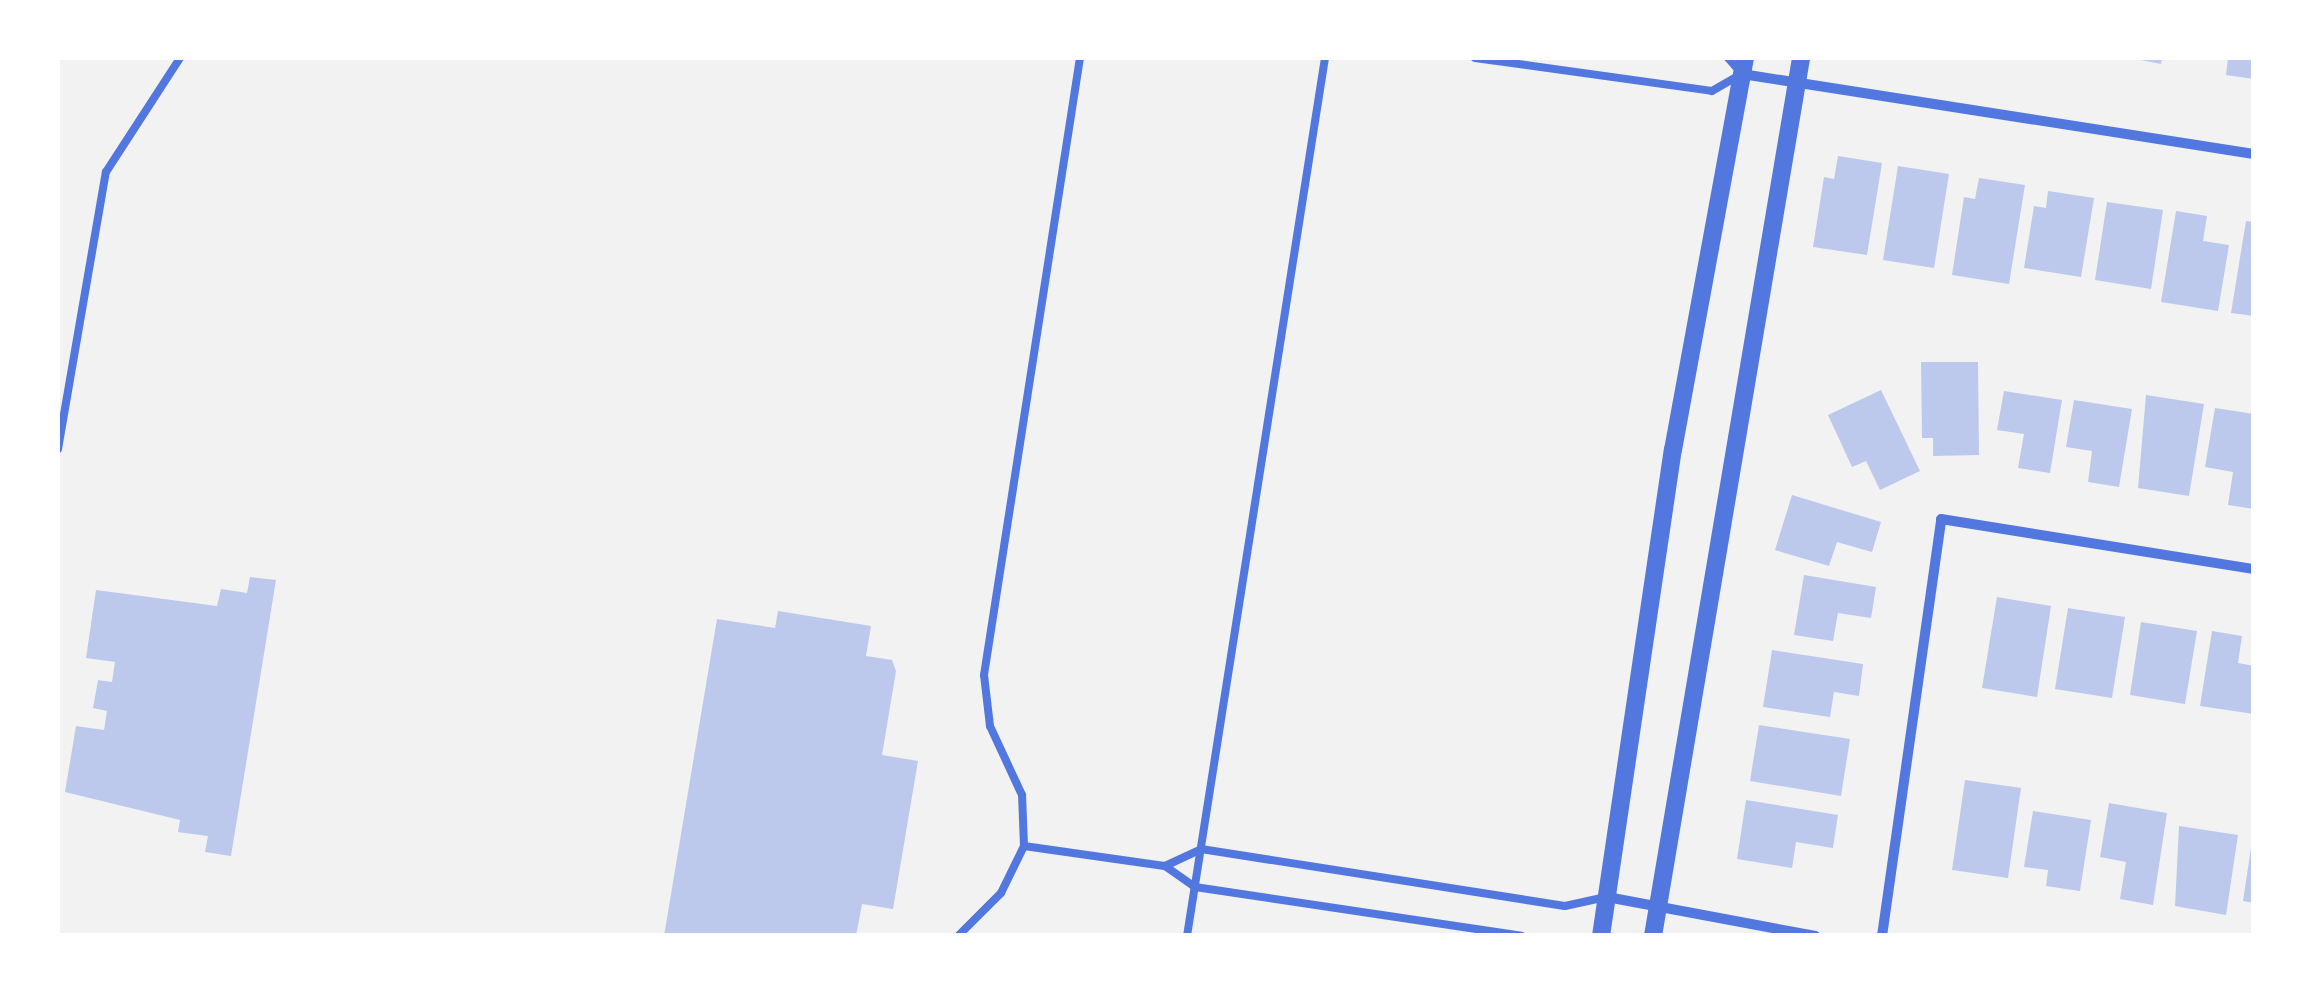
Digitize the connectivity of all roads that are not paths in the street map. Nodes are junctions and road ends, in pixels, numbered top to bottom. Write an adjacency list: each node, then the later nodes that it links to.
1 (180, 58): 10 (lane)
2 (1080, 58): 12 (lane)
3 (1325, 58): 13 (lane)
4 (1475, 58): 7 (lane)
5 (1728, 58): 7 (lane)
6 (1801, 58): 8 (street)
7 (1744, 66): 8 (street); 16 (street)
8 (1797, 82): 9 (street); 17 (street)
9 (2254, 154)
10 (58, 449)
11 (2254, 569): 24 (street)
12 (1024, 846): 14 (lane); 18 (lane)
13 (1201, 849): 14 (lane); 15 (lane); 16 (lane)
14 (1165, 866): 15 (lane)
15 (1195, 886): 19 (lane); 20 (lane)
16 (1606, 897): 17 (street); 21 (street)
17 (1658, 906): 22 (street); 23 (street)
18 (958, 936)
19 (1188, 936)
20 (1522, 936)
21 (1601, 936)
22 (1654, 936)
23 (1816, 936)
24 (1882, 936)

